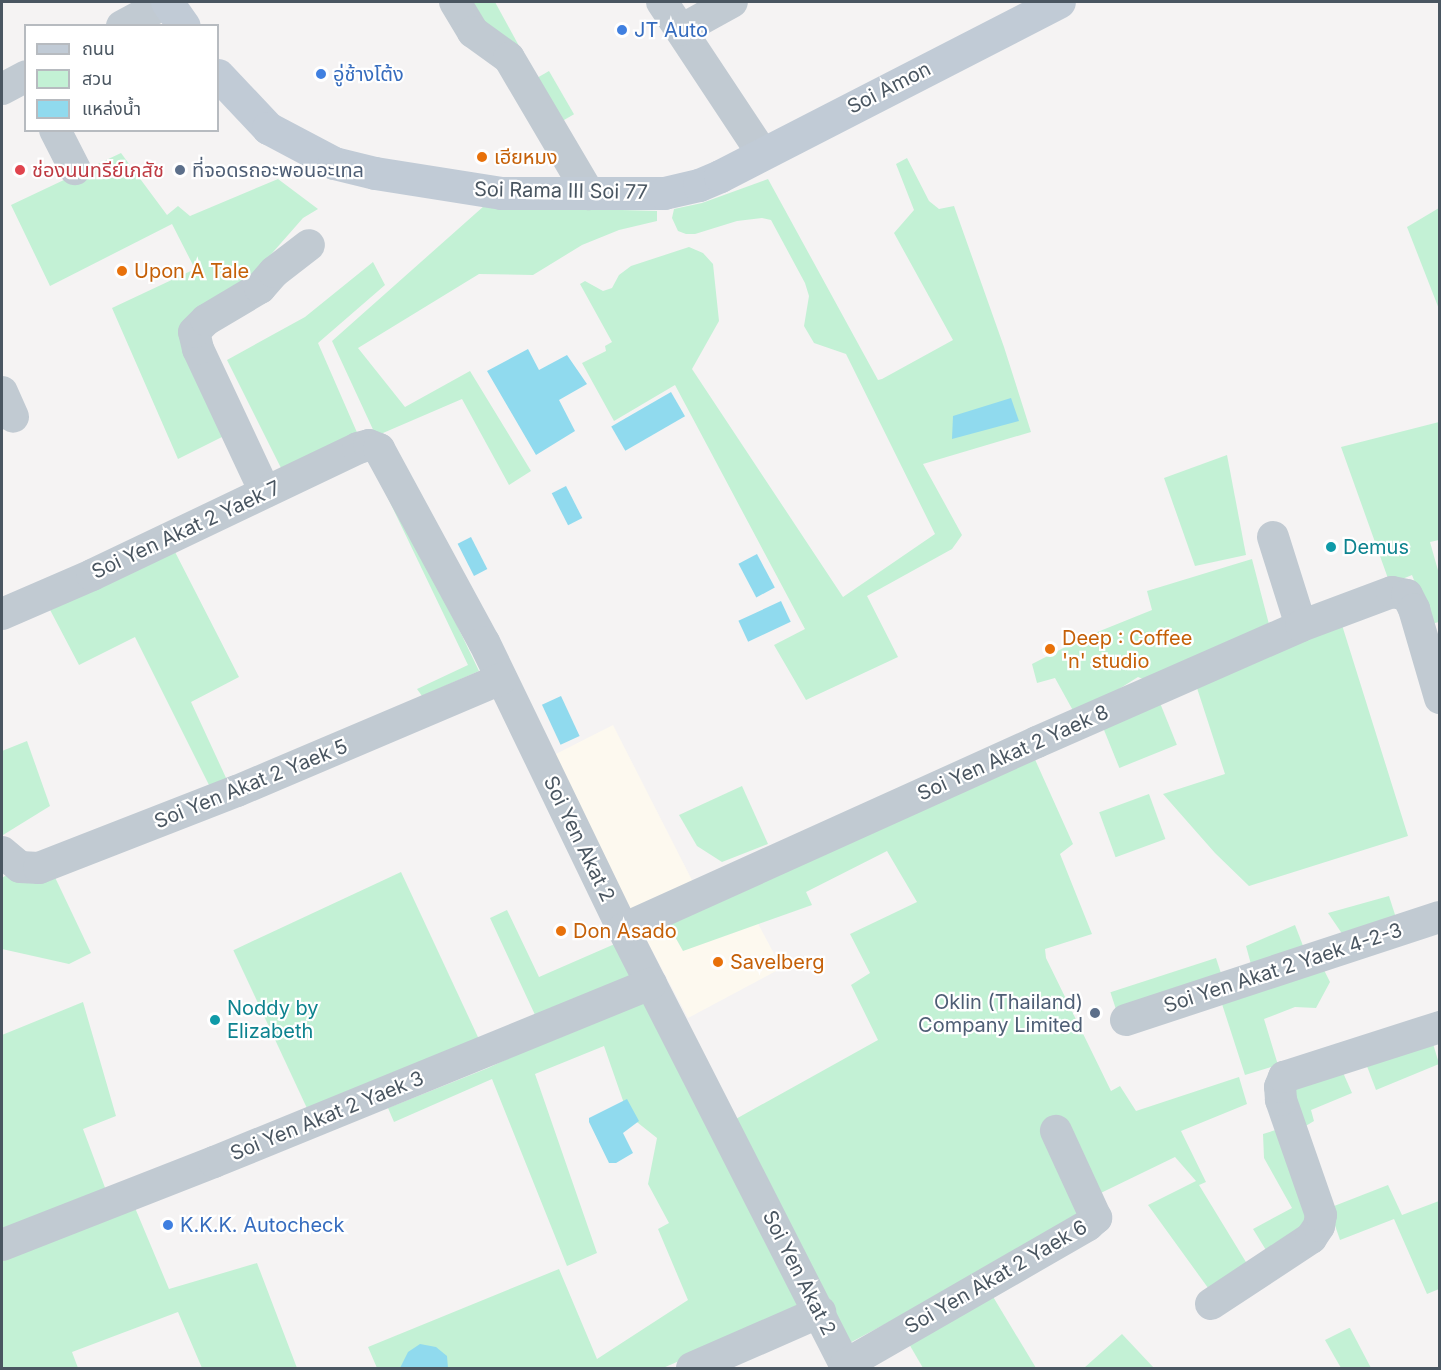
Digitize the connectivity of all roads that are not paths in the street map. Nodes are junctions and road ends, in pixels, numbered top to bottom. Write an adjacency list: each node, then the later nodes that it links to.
1 (167, 2): 6 (street); 7 (street)
2 (455, 2): 16 (street)
3 (662, 2): 8 (street)
4 (732, 2): 8 (street)
5 (1059, 2): 13 (street, Soi Amon)
6 (126, 24)
7 (183, 24)
8 (681, 30): 13 (street)
9 (219, 76): 16 (street, Soi Rama III Soi 77)
10 (24, 77): 11 (street)
11 (2, 89)
12 (61, 132): 14 (street)
13 (762, 153): 15 (street, Soi Amon)
14 (75, 169)
15 (720, 176): 16 (street, Soi Rama III Soi 77)
16 (589, 194)
17 (309, 245): 19 (street)
18 (369, 445): 19 (street, Soi Yen Akat 2 Yaek 7); 24 (street, Soi Yen Akat 2)
19 (265, 492): 21 (street, Soi Yen Akat 2 Yaek 7)
20 (1273, 537): 22 (street)
21 (2, 614)
22 (1301, 626): 23 (street, Soi Yen Akat 2 Yaek 8); 28 (street, Soi Yen Akat 2 Yaek 8)
23 (1431, 636): 25 (street)
24 (501, 679): 26 (street, Soi Yen Akat 2 Yaek 5); 28 (street, Soi Yen Akat 2)
25 (1440, 698)
26 (2, 852)
27 (1440, 917): 30 (street, Soi Yen Akat 2 Yaek 4-2-3)
28 (623, 929): 29 (street, Soi Yen Akat 2)
29 (651, 984): 33 (street, Soi Yen Akat 2 Yaek 3); 35 (street, Soi Yen Akat 2)
30 (1126, 1020)
31 (1440, 1027): 34 (street)
32 (1056, 1131): 36 (street, Soi Yen Akat 2 Yaek 6)
33 (2, 1245)
34 (1211, 1304)
35 (820, 1312): 36 (street, Soi Yen Akat 2); 37 (street)
36 (846, 1367)
37 (692, 1368)

